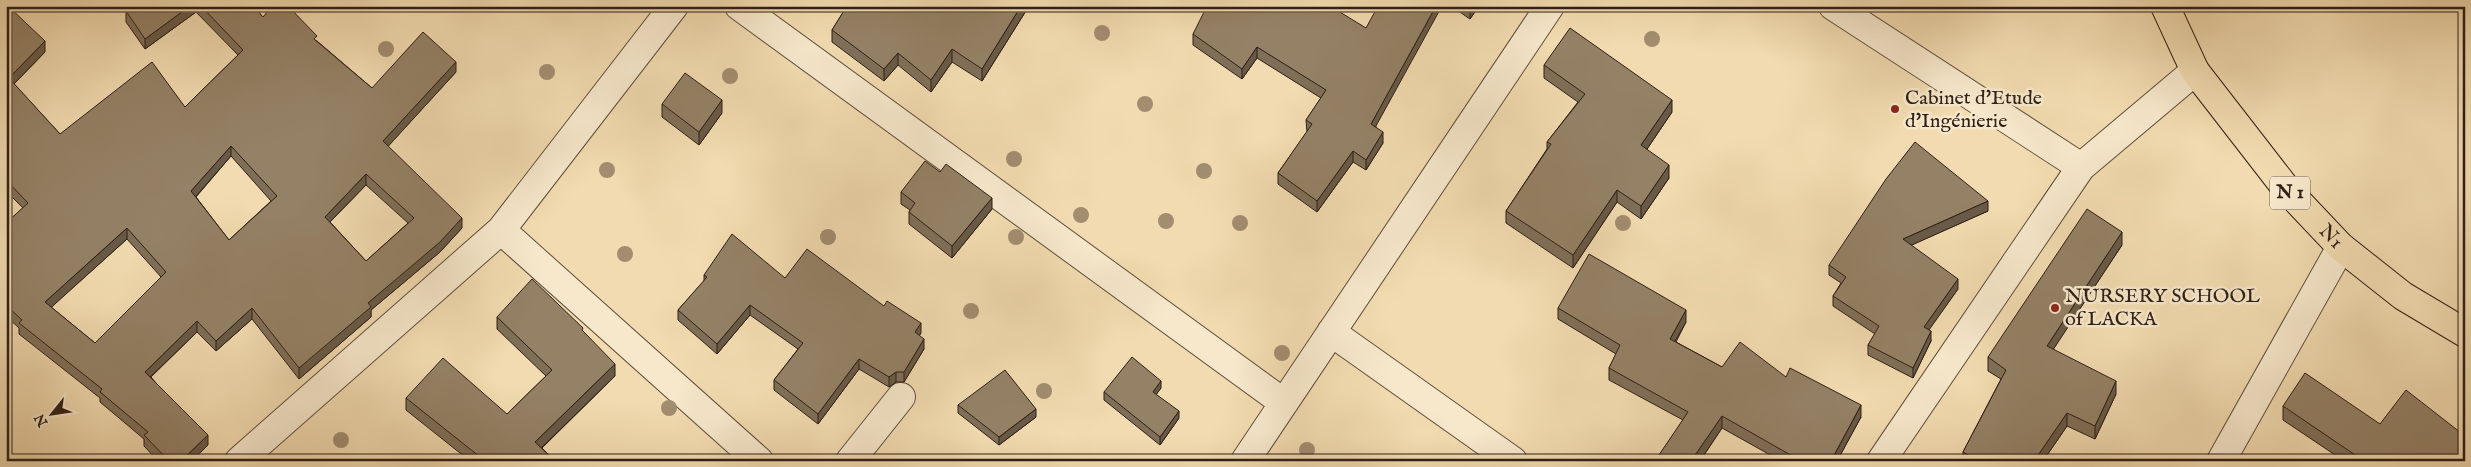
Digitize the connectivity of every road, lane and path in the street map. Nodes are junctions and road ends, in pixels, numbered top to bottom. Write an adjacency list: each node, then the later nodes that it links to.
1 (674, 6): 8 (street)
2 (739, 6): 13 (street)
3 (1550, 6): 10 (street)
4 (1833, 6): 7 (street)
5 (2165, 6): 6 (highway, N1 / N 1)
6 (2195, 71): 7 (street); 9 (highway, N1 / N 1)
7 (2081, 166): 19 (street)
8 (501, 230): 14 (street); 15 (street)
9 (2341, 247): 11 (highway, N1 / N 1); 20 (street)
10 (1332, 332): 13 (street); 18 (street)
11 (2465, 333)
12 (901, 397): 16 (street)
13 (1284, 403): 17 (street)
14 (244, 459)
15 (759, 461)
16 (850, 461)
17 (1245, 461)
18 (1513, 461)
19 (1881, 461)
20 (2221, 461)

